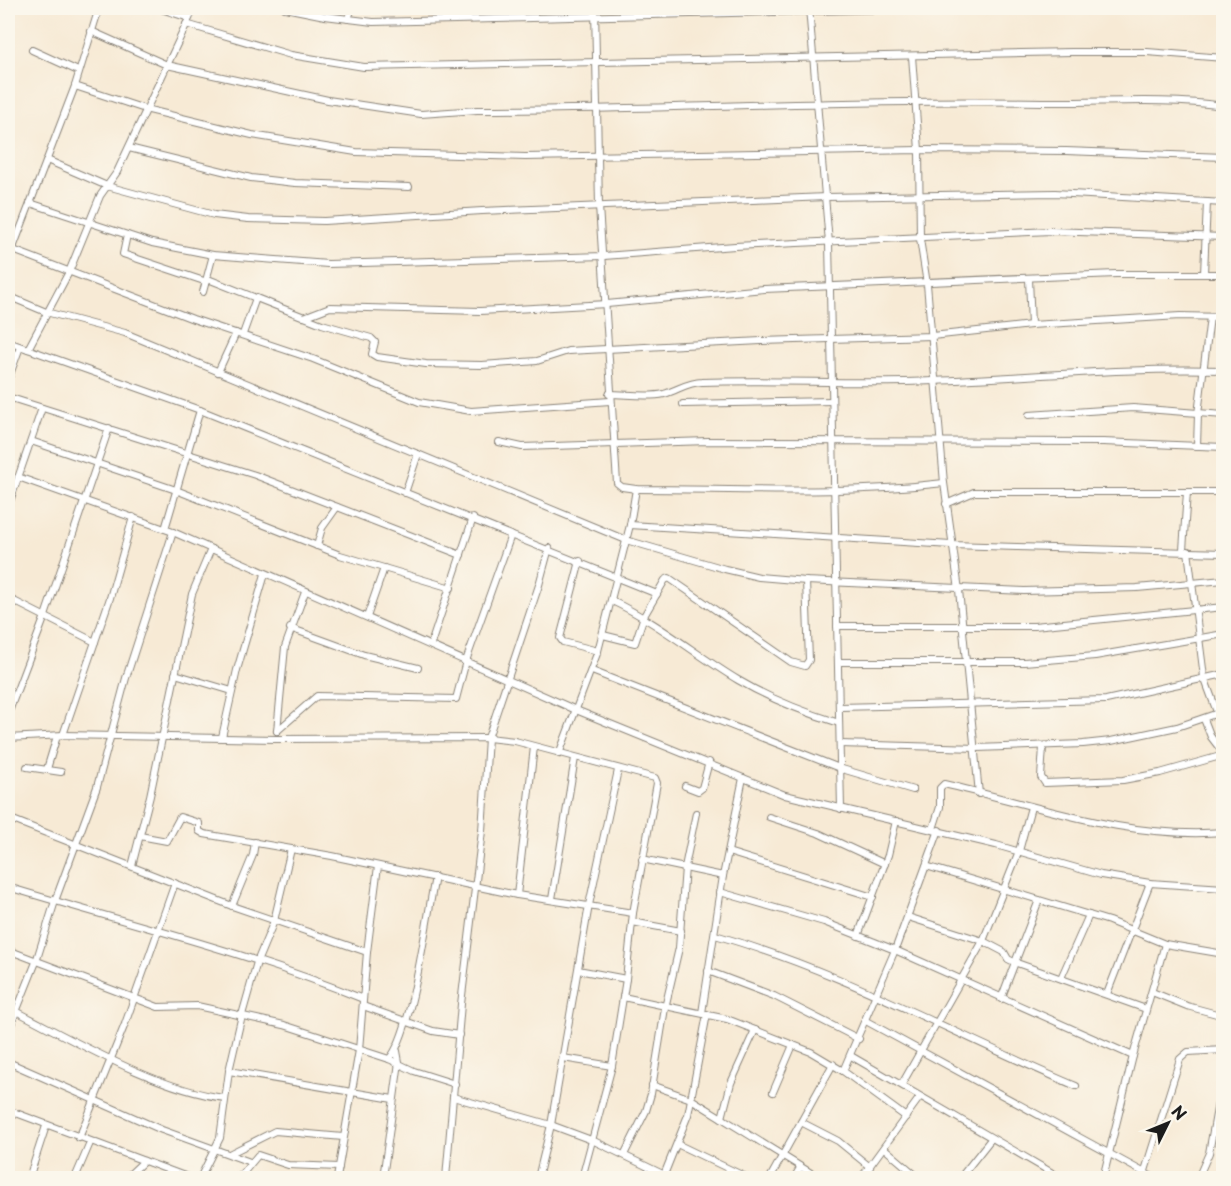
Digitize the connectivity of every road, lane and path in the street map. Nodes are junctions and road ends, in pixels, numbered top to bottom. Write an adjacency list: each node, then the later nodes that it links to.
1 (99, 8): 12 (street)
2 (158, 8): 11 (street)
3 (194, 8): 11 (street)
4 (285, 8): 10 (street)
5 (352, 8): 10 (street)
6 (864, 8): 7 (street); 8 (street)
7 (931, 8)
8 (809, 10): 9 (street); 16 (street)
9 (595, 11): 10 (street); 17 (street)
10 (348, 19)
11 (188, 21): 17 (street); 18 (street)
12 (91, 31): 18 (street); 19 (street)
13 (32, 50): 19 (street)
14 (912, 56): 15 (street); 16 (street); 21 (street)
15 (1224, 58)
16 (812, 59): 17 (street); 22 (street)
17 (597, 62): 25 (street)
18 (166, 65): 24 (street); 25 (street)
19 (78, 71): 20 (street)
20 (75, 86): 24 (street); 31 (street)
21 (917, 103): 22 (street); 23 (street); 27 (street)
22 (817, 105): 25 (street); 28 (street)
23 (1224, 106)
24 (145, 109): 26 (street); 29 (street)
25 (599, 110): 29 (street)
26 (129, 148): 32 (street); 33 (street)
27 (919, 150): 28 (street); 30 (street); 34 (street)
28 (820, 154): 29 (street); 35 (street)
29 (598, 156): 39 (street)
30 (1224, 158)
31 (47, 160): 32 (street); 36 (street)
32 (107, 186): 39 (street); 40 (street)
33 (410, 187)
34 (920, 195): 35 (street); 37 (street); 44 (street)
35 (826, 197): 39 (street); 45 (street)
36 (30, 202): 40 (street); 46 (street)
37 (1207, 202): 38 (street); 42 (street)
38 (1224, 203)
39 (599, 206): 48 (street)
40 (89, 223): 41 (street); 50 (street)
41 (127, 235): 47 (street); 54 (street)
42 (1207, 236): 43 (street); 44 (street); 51 (street)
43 (1224, 237)
44 (920, 239): 45 (street); 55 (street)
45 (829, 243): 48 (street); 56 (street)
46 (10, 249): 49 (street); 50 (street)
47 (213, 255): 48 (street); 54 (street)
48 (604, 256): 60 (street)
49 (8, 261)
50 (69, 272): 61 (street); 66 (street)
51 (1204, 274): 52 (street); 53 (street)
52 (1224, 274)
53 (1029, 279): 55 (street); 65 (street)
54 (207, 280): 57 (street); 59 (street)
55 (927, 284): 56 (street); 67 (street)
56 (829, 287): 60 (street); 68 (street)
57 (203, 292)
58 (8, 296): 61 (street)
59 (256, 298): 62 (street); 66 (street)
60 (607, 304): 62 (street); 72 (street)
61 (46, 312): 71 (street); 76 (street)
62 (304, 317): 72 (street)
63 (1209, 317): 64 (street); 65 (street); 73 (street)
64 (1224, 317)
65 (1031, 325): 67 (street)
66 (239, 334): 76 (street); 82 (street)
67 (932, 336): 68 (street); 80 (street)
68 (829, 339): 72 (street); 79 (street)
69 (8, 342): 70 (street)
70 (20, 346): 71 (street); 78 (street)
71 (28, 349): 86 (street)
72 (610, 350): 82 (street)
73 (1205, 369): 74 (street); 77 (street); 80 (street)
74 (1213, 370): 75 (street); 77 (street)
75 (1224, 370)
76 (218, 372): 99 (street)
77 (1204, 378): 87 (street)
78 (8, 380)
79 (831, 381): 80 (street); 82 (street); 83 (street)
80 (935, 381): 94 (street)
81 (8, 397): 85 (street)
82 (610, 398): 95 (street)
83 (832, 401): 84 (street); 92 (street)
84 (683, 404)
85 (42, 408): 90 (street); 91 (street)
86 (200, 410): 98 (street); 108 (street)
87 (1198, 414): 88 (street); 89 (street); 96 (street)
88 (1029, 415)
89 (1224, 415)
90 (109, 428): 98 (street); 100 (street)
91 (31, 441): 100 (street); 101 (street)
92 (834, 441): 94 (street); 95 (street); 105 (street)
93 (499, 442): 95 (street)
94 (942, 442): 96 (street); 102 (street)
95 (614, 445): 104 (street)
96 (1197, 446): 97 (street)
97 (1224, 447)
98 (187, 454): 103 (street); 112 (street)
99 (418, 454): 108 (street); 120 (street)
100 (96, 463): 103 (street); 109 (street)
101 (18, 477): 109 (street); 111 (street)
102 (944, 483): 105 (street); 110 (street)
103 (176, 489): 116 (street); 122 (street)
104 (636, 489): 105 (street); 115 (street)
105 (833, 489): 119 (street)
106 (1187, 492): 107 (street); 110 (street); 125 (street)
107 (1224, 492)
108 (405, 493): 114 (street)
109 (83, 499): 113 (street); 144 (street)
110 (946, 504): 121 (street)
111 (8, 507)
112 (337, 507): 122 (street); 127 (street)
113 (134, 517): 116 (street); 153 (street)
114 (473, 518): 118 (street); 127 (street)
115 (630, 525): 119 (street); 120 (street)
116 (165, 529): 117 (street)
117 (173, 532): 124 (street); 175 (street)
118 (511, 535): 123 (street); 156 (street)
119 (836, 538): 121 (street); 134 (street)
120 (626, 540): 131 (street); 133 (street)
121 (951, 545): 125 (street); 137 (street)
122 (317, 546): 129 (street)
123 (549, 548): 128 (street); 164 (street)
124 (211, 549): 130 (street); 161 (street)
125 (1185, 551): 126 (street); 135 (street)
126 (1224, 553)
127 (461, 555): 136 (street)
128 (580, 561): 131 (street); 155 (street)
129 (384, 568): 136 (street); 146 (street)
130 (265, 574): 138 (street); 165 (street)
131 (618, 578): 139 (street); 141 (street)
132 (1224, 580): 135 (street)
133 (806, 581): 134 (street); 139 (street)
134 (837, 583): 137 (street); 148 (street)
135 (1191, 583): 137 (street); 143 (street)
136 (451, 588): 154 (street)
137 (959, 590): 147 (street)
138 (305, 592): 146 (street); 149 (street)
139 (657, 594): 145 (street)
140 (8, 598): 144 (street)
141 (612, 601): 145 (street); 151 (street)
142 (1224, 607): 143 (street)
143 (1195, 609): 147 (street); 152 (street)
144 (45, 616): 153 (street); 170 (street)
145 (644, 616): 151 (street); 172 (street)
146 (367, 617): 154 (street)
147 (962, 624): 148 (street); 158 (street)
148 (837, 626): 157 (street)
149 (290, 628): 159 (street); 173 (street)
150 (1224, 634): 152 (street)
151 (603, 635): 155 (street)
152 (1198, 637): 158 (street); 163 (street)
153 (95, 642): 174 (street)
154 (430, 644): 156 (street)
155 (598, 651): 160 (street)
156 (466, 661): 164 (street); 173 (street)
157 (839, 662): 158 (street); 167 (street)
158 (966, 664): 166 (street)
159 (418, 668)
160 (592, 671): 168 (street); 192 (street)
161 (175, 674): 165 (street); 176 (street)
162 (1224, 674): 163 (street)
163 (1204, 677): 166 (street); 169 (street)
164 (507, 678): 168 (street); 179 (street)
165 (232, 691): 177 (street)
166 (972, 704): 167 (street); 184 (street)
167 (840, 707): 172 (street)
168 (576, 710): 185 (street); 188 (street)
169 (1220, 712): 171 (street)
170 (8, 714)
171 (1204, 719): 183 (street); 186 (street)
172 (839, 723): 181 (street)
173 (277, 731): 180 (street)
174 (60, 735): 175 (street); 178 (street); 190 (street)
175 (109, 736): 176 (street); 208 (street)
176 (162, 736): 177 (street); 206 (street)
177 (222, 737): 180 (street)
178 (8, 738)
179 (488, 738): 180 (street); 182 (street); 222 (street)
180 (277, 739)
181 (840, 744): 184 (street); 192 (street)
182 (534, 747): 185 (street); 227 (street)
183 (1043, 747): 184 (street); 186 (street)
184 (977, 748): 197 (street)
185 (559, 753): 187 (street)
186 (1223, 756)
187 (575, 758): 191 (street); 229 (street)
188 (709, 762): 194 (street); 195 (street)
189 (27, 767): 190 (street)
190 (48, 769): 193 (street)
191 (618, 770): 212 (street); 232 (street)
192 (842, 770): 196 (street); 199 (street)
193 (61, 772)
194 (742, 778): 199 (street); 211 (street)
195 (685, 786)
196 (913, 790)
197 (979, 794): 198 (street); 204 (street)
198 (1031, 807): 205 (street); 210 (street)
199 (841, 809): 203 (street)
200 (696, 813): 217 (street)
201 (769, 817): 213 (street)
202 (8, 818): 208 (street)
203 (896, 821): 204 (street); 213 (street)
204 (936, 830): 210 (street); 216 (street)
205 (1224, 832)
206 (140, 836): 207 (street); 214 (street)
207 (255, 842): 209 (street); 233 (street)
208 (76, 843): 214 (street); 231 (street)
209 (291, 849): 215 (street); 237 (street)
210 (1019, 850): 221 (street); 225 (street)
211 (728, 852): 218 (street); 228 (street)
212 (642, 860): 217 (street); 234 (street)
213 (885, 864): 228 (street)
214 (132, 866): 220 (street)
215 (378, 866): 219 (street); 248 (street)
216 (926, 866): 225 (street); 236 (street)
217 (685, 867): 218 (street); 241 (street)
218 (723, 876): 226 (street)
219 (435, 877): 222 (street); 274 (street)
220 (175, 883): 233 (street); 239 (street)
221 (1150, 884): 224 (street); 240 (street)
222 (474, 886): 227 (street); 277 (street)
223 (8, 887): 231 (street)
224 (1224, 888)
225 (1003, 889): 230 (street); 244 (street)
226 (720, 892): 242 (street); 243 (street)
227 (517, 894): 229 (street)
228 (873, 897): 243 (street)
229 (552, 899): 232 (street)
230 (1039, 900): 235 (street); 252 (street)
231 (55, 901): 239 (street); 250 (street)
232 (589, 905): 234 (street); 253 (street)
233 (232, 906): 237 (street)
234 (633, 913): 238 (street)
235 (1089, 915): 240 (street); 255 (street)
236 (908, 917): 244 (street); 247 (street)
237 (274, 921): 248 (street); 251 (street)
238 (632, 922): 241 (street); 256 (street)
239 (159, 929): 251 (street); 262 (street)
240 (1132, 929): 245 (street); 260 (street)
241 (681, 931): 266 (street)
242 (715, 935): 254 (street); 259 (street)
243 (858, 936): 247 (street)
244 (983, 941): 252 (street); 257 (street)
245 (1165, 944): 249 (street); 258 (street)
246 (8, 950): 250 (street)
247 (895, 950): 257 (street); 259 (street)
248 (367, 952): 264 (street)
249 (1224, 954)
250 (36, 962): 262 (street); 268 (street)
251 (257, 962): 264 (street); 270 (street)
252 (1014, 962): 255 (street); 263 (street)
253 (578, 970): 256 (street); 287 (street)
254 (708, 971): 269 (street); 278 (street)
255 (1061, 978): 260 (street)
256 (626, 979): 261 (street)
257 (963, 980): 263 (street); 273 (street)
258 (1152, 992): 267 (street); 271 (street)
259 (878, 994): 272 (street); 273 (street)
260 (1107, 994): 267 (street)
261 (623, 997): 266 (street); 292 (street)
262 (134, 999): 270 (street); 286 (street)
263 (1001, 999): 285 (street)
264 (363, 1003): 274 (street); 280 (street)
265 (8, 1006): 268 (street)
266 (665, 1008): 269 (street); 298 (street)
267 (1146, 1009): 285 (street)
268 (16, 1011): 276 (street); 286 (street)
269 (705, 1013): 275 (street); 306 (street)
270 (242, 1015): 280 (street); 294 (street)
271 (1224, 1016)
272 (866, 1021): 278 (street); 283 (street)
273 (939, 1022): 283 (street); 299 (street)
274 (408, 1023): 277 (street); 281 (street)
275 (755, 1030): 279 (street); 310 (street)
276 (8, 1032)
277 (459, 1035): 296 (street)
278 (859, 1039): 284 (street)
279 (793, 1045): 291 (street); 300 (street)
280 (359, 1050): 288 (street); 301 (street)
281 (397, 1050): 288 (street); 290 (street)
282 (1224, 1050): 333 (street)
283 (922, 1051): 297 (street); 324 (street)
284 (851, 1056): 295 (street); 297 (street)
285 (1133, 1056): 324 (street)
286 (110, 1058): 304 (street); 307 (street)
287 (563, 1058): 292 (street); 312 (street)
288 (388, 1059): 290 (street)
289 (8, 1062): 307 (street)
290 (399, 1062): 296 (street); 305 (street)
291 (833, 1064): 295 (street); 311 (street)
292 (612, 1066): 317 (street)
293 (1224, 1070): 359 (street)
294 (229, 1071): 301 (street); 304 (street)
295 (843, 1071): 309 (street)
296 (454, 1084): 302 (street)
297 (902, 1084): 303 (street)
298 (652, 1085): 306 (street); 323 (street)
299 (1076, 1086)
300 (773, 1092)
301 (350, 1094): 305 (street); 314 (street)
302 (453, 1097): 312 (street); 345 (street)
303 (920, 1097): 309 (street); 316 (street)
304 (225, 1098): 321 (street)
305 (393, 1099): 344 (street)
306 (691, 1099): 310 (street); 319 (street)
307 (93, 1100): 315 (street); 321 (street)
308 (8, 1110): 313 (street)
309 (906, 1117): 320 (street)
310 (722, 1118): 325 (street)
311 (801, 1122): 325 (street); 329 (street)
312 (551, 1125): 317 (street); 346 (street)
313 (46, 1126): 315 (street); 336 (street)
314 (344, 1137): 322 (street); 328 (street)
315 (79, 1138): 318 (street)
316 (991, 1139): 335 (street); 356 (street)
317 (594, 1141): 323 (street); 347 (street)
318 (90, 1143): 326 (street); 337 (street)
319 (677, 1144): 334 (street); 349 (street)
320 (884, 1148): 329 (street); 332 (street)
321 (214, 1150): 322 (street); 341 (street)
322 (231, 1153): 327 (street)
323 (624, 1155): 334 (street)
324 (1108, 1156): 333 (street); 357 (street)
325 (782, 1158): 330 (street); 350 (street)
326 (144, 1161): 331 (street); 338 (street)
327 (250, 1162): 328 (street); 342 (street)
328 (339, 1167): 343 (street)
329 (870, 1167): 353 (street)
330 (800, 1168): 351 (street); 352 (street)
331 (176, 1172): 339 (street); 340 (street)
332 (912, 1172): 354 (street); 355 (street)
333 (1144, 1174): 358 (street)
334 (664, 1175): 348 (street)
335 (1060, 1178)
336 (29, 1179)
337 (75, 1179)
338 (126, 1179)
339 (171, 1179)
340 (190, 1179)
341 (200, 1179)
342 (239, 1179)
343 (337, 1179)
344 (383, 1179)
345 (446, 1179)
346 (538, 1179)
347 (582, 1179)
348 (671, 1179)
349 (748, 1179)
350 (770, 1179)
351 (794, 1179)
352 (819, 1179)
353 (861, 1179)
354 (907, 1179)
355 (919, 1179)
356 (960, 1179)
357 (1103, 1179)
358 (1155, 1179)
359 (1198, 1179)

